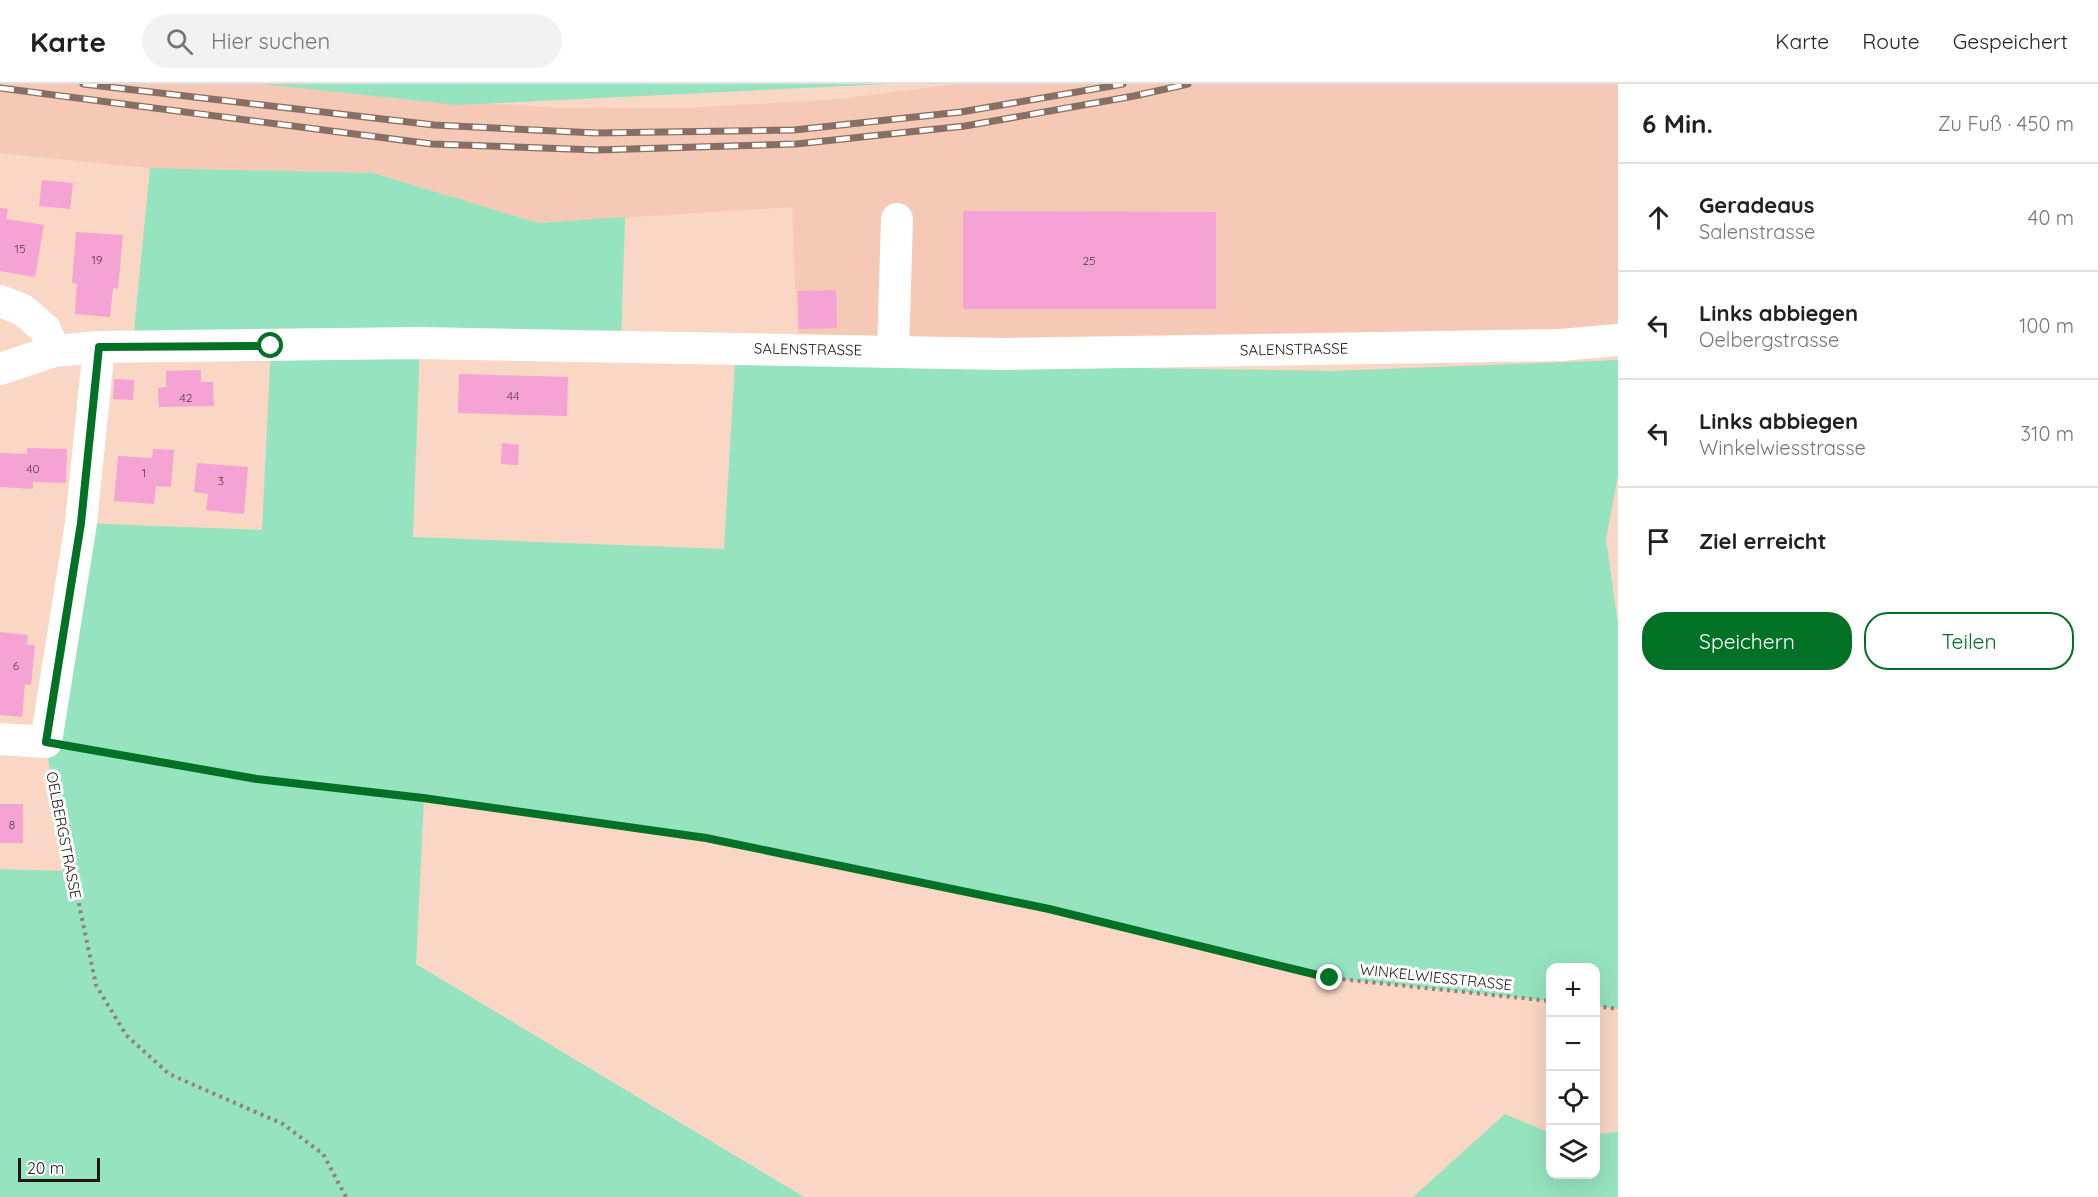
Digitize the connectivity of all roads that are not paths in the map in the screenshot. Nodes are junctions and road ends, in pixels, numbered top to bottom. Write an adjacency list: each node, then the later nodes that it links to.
1 (897, 219): 6 (street)
2 (0, 301): 5 (street)
3 (1618, 340): 6 (street, SALENSTRASSE)
4 (99, 347): 5 (street, SALENSTRASSE); 6 (street, SALENSTRASSE); 8 (street)
5 (54, 351): 7 (street, SALENSTRASSE)
6 (893, 351)
7 (0, 369)
8 (0, 739)

